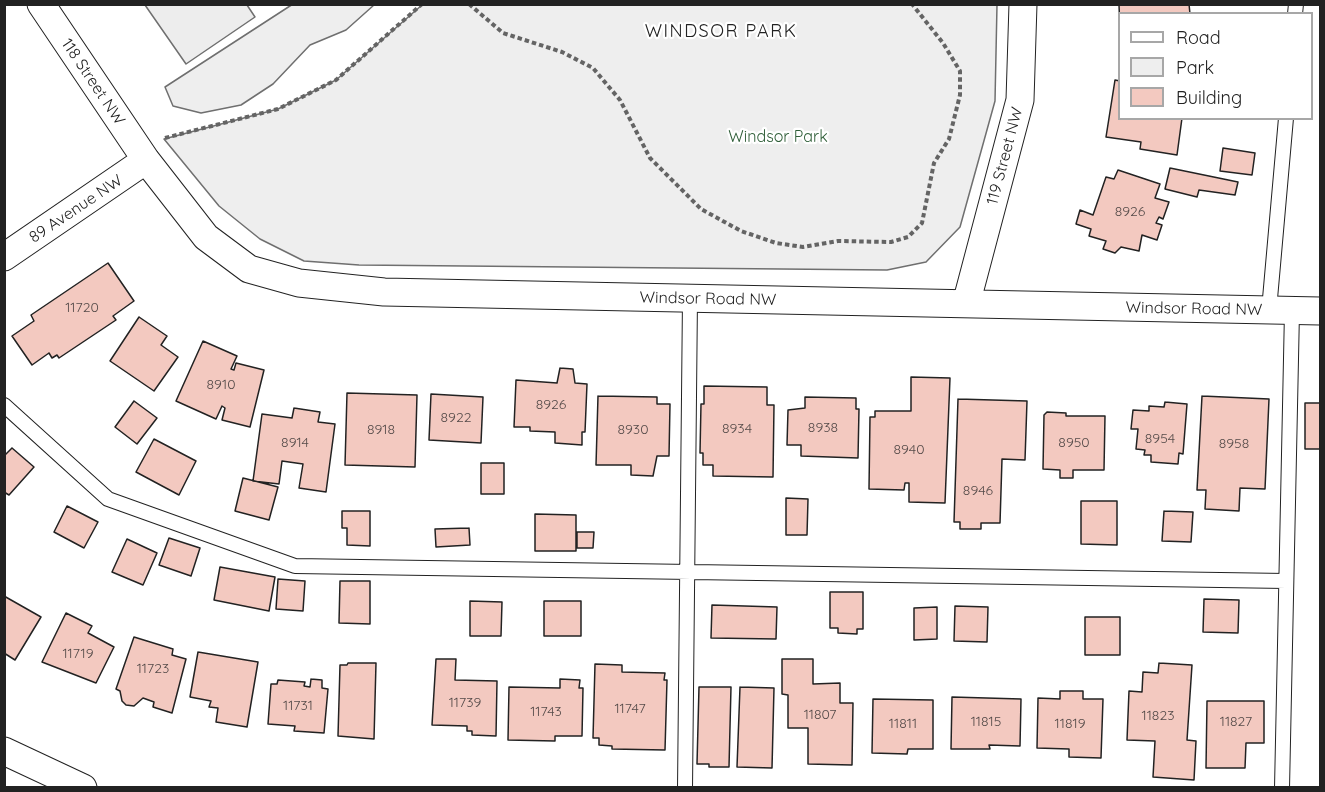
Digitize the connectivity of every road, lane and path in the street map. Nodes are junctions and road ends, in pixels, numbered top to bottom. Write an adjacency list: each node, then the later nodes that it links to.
1 (41, 4): 7 (street, 118 Street NW)
2 (422, 4): 7 (path)
3 (469, 4): 4 (path)
4 (912, 4)
5 (1023, 4): 10 (street, 119 Street NW)
6 (1286, 120): 11 (lane)
7 (146, 160): 8 (street, 89 Avenue NW); 9 (street, Windsor Road NW)
8 (4, 257)
9 (690, 298): 10 (street, Windsor Road NW); 14 (lane)
10 (966, 304): 11 (street, Windsor Road NW)
11 (1281, 310): 12 (street, Windsor Road NW); 15 (lane)
12 (1320, 312)
13 (4, 405): 14 (lane)
14 (687, 571): 15 (lane); 18 (lane)
15 (1286, 581): 19 (lane)
16 (4, 751): 17 (street)
17 (83, 788)
18 (686, 788)
19 (1282, 788)

